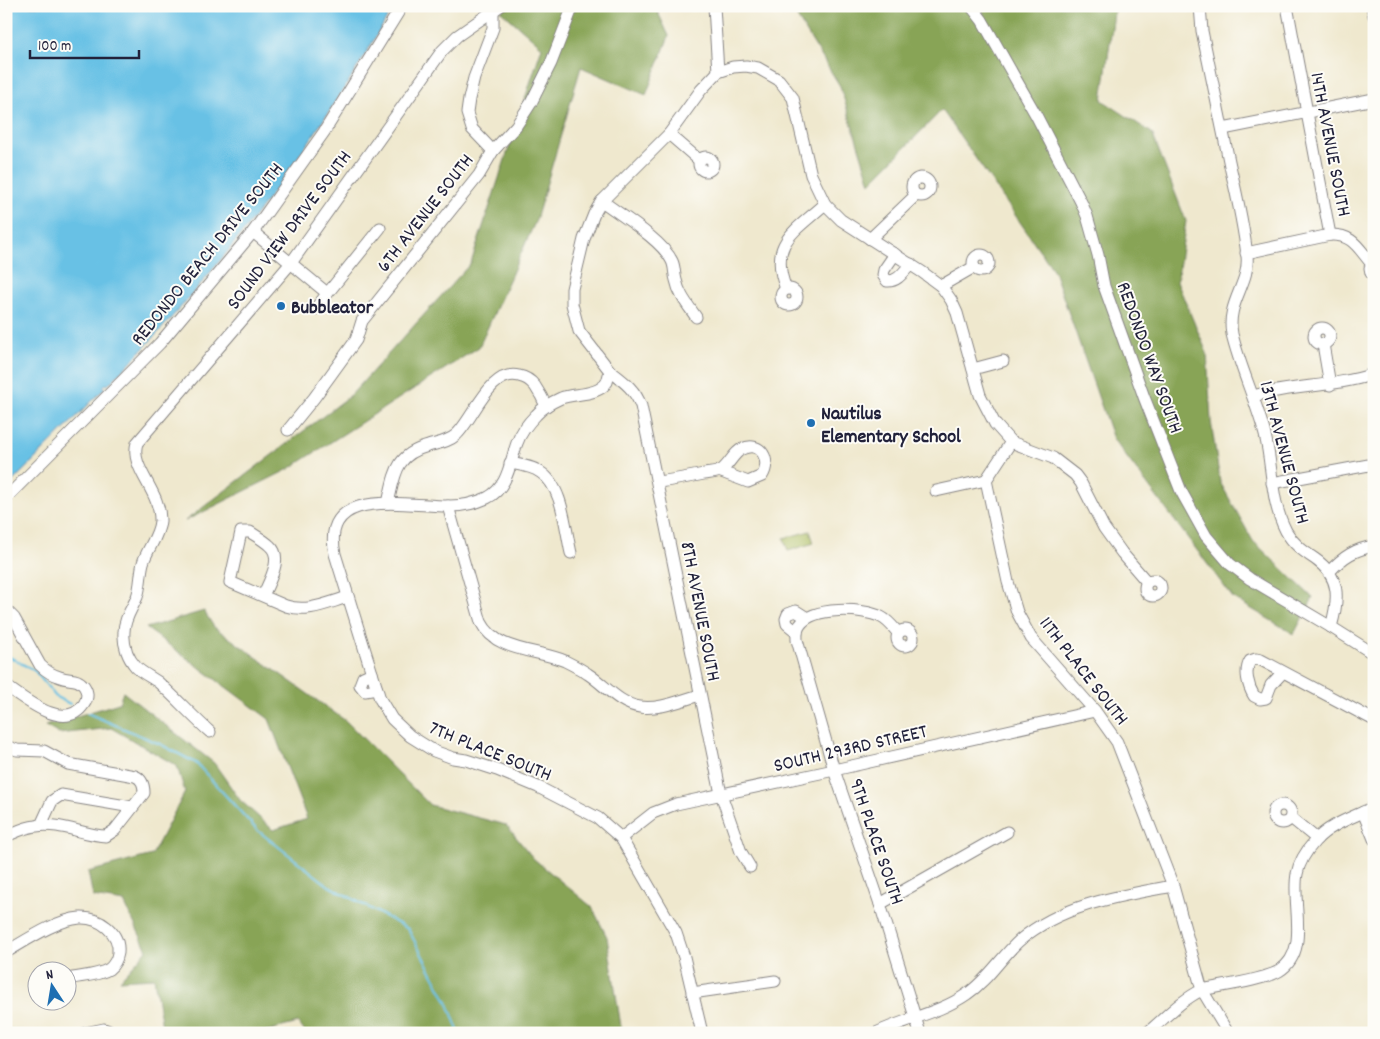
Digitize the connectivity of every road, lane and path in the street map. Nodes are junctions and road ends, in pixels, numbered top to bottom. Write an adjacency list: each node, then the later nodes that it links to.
1 (402, 6): 21 (street, REDONDO BEACH DRIVE SOUTH)
2 (573, 6): 15 (street, 6TH AVENUE SOUTH)
3 (714, 6): 10 (street)
4 (972, 6): 64 (street, REDONDO WAY SOUTH)
5 (1200, 6): 13 (street, 13TH AVENUE SOUTH)
6 (1287, 6): 12 (street, 14TH AVENUE SOUTH)
7 (1372, 6): 9 (street)
8 (497, 9): 15 (street); 26 (street, SOUND VIEW DRIVE SOUTH)
9 (1374, 16)
10 (718, 72): 14 (street, 8TH AVENUE SOUTH); 19 (street)
11 (1374, 99): 12 (street)
12 (1306, 112): 13 (street); 22 (street, 14TH AVENUE SOUTH)
13 (1222, 129): 24 (street, 13TH AVENUE SOUTH)
14 (669, 134): 16 (street); 18 (street, 8TH AVENUE SOUTH)
15 (493, 151): 44 (street, 6TH AVENUE SOUTH)
16 (699, 160)
17 (916, 195): 23 (street)
18 (602, 201): 35 (street); 39 (street, 8TH AVENUE SOUTH)
19 (825, 204): 23 (street); 32 (street)
20 (380, 228): 33 (street)
21 (253, 232): 26 (street); 53 (street, REDONDO BEACH DRIVE SOUTH)
22 (1330, 235): 24 (street); 27 (street, 14TH AVENUE SOUTH)
23 (870, 239): 25 (street)
24 (1246, 253): 42 (street, 13TH AVENUE SOUTH)
25 (895, 254): 28 (street); 28 (street)
26 (291, 263): 33 (street); 72 (street, SOUND VIEW DRIVE SOUTH)
27 (1373, 263): 30 (street, 14TH AVENUE SOUTH)
28 (911, 264): 31 (street)
29 (974, 267): 31 (street)
30 (1374, 276)
31 (941, 286): 38 (street)
32 (786, 289)
33 (327, 293): 34 (street)
34 (315, 309)
35 (696, 317)
36 (1323, 344): 41 (street)
37 (1003, 362): 38 (street)
38 (973, 369): 45 (street)
39 (610, 371): 43 (street); 50 (street, 8TH AVENUE SOUTH)
40 (1374, 374): 41 (street)
41 (1330, 385): 42 (street)
42 (1253, 396): 51 (street, 13TH AVENUE SOUTH)
43 (546, 406): 46 (street); 54 (street)
44 (288, 430)
45 (1011, 442): 49 (street); 59 (street)
46 (510, 463): 55 (street); 57 (street)
47 (1374, 464): 51 (street)
48 (720, 471): 50 (street)
49 (986, 480): 52 (street); 70 (street, 11TH PLACE SOUTH)
50 (658, 482): 69 (street, 8TH AVENUE SOUTH)
51 (1272, 483): 58 (street, 13TH AVENUE SOUTH)
52 (936, 491)
53 (6, 498)
54 (388, 503): 55 (street); 61 (street, 7TH PLACE SOUTH)
55 (448, 506): 69 (street)
56 (1374, 546): 58 (street)
57 (571, 553)
58 (1330, 571): 64 (street)
59 (1147, 582)
60 (263, 596): 60 (street); 61 (street)
61 (348, 597): 83 (street, 7TH PLACE SOUTH)
62 (6, 610): 68 (street)
63 (801, 625): 63 (street, 9TH PLACE SOUTH); 65 (street); 74 (street, 9TH PLACE SOUTH)
64 (1331, 627): 66 (street, REDONDO WAY SOUTH)
65 (898, 633)
66 (1374, 654)
67 (1283, 672): 71 (street)
68 (6, 686)
69 (700, 695): 75 (street, 8TH AVENUE SOUTH)
70 (1095, 711): 74 (street, SOUTH 293RD STREET); 87 (street, 11TH PLACE SOUTH)
71 (1374, 720)
72 (210, 732)
73 (6, 746): 76 (street)
74 (834, 770): 75 (street, SOUTH 293RD STREET); 88 (street, 9TH PLACE SOUTH)
75 (721, 794): 83 (street, SOUTH 293RD STREET); 86 (street, 8TH AVENUE SOUTH)
76 (132, 807): 80 (street); 80 (street)
77 (1374, 807): 78 (street)
78 (1363, 812): 84 (street); 85 (street)
79 (1291, 818): 84 (street)
80 (41, 825): 82 (street)
81 (1007, 832): 88 (street)
82 (6, 836)
83 (621, 838): 93 (street, 7TH PLACE SOUTH)
84 (1317, 839): 92 (street)
85 (1374, 840)
86 (750, 867)
87 (1173, 886): 92 (street, 11TH PLACE SOUTH); 94 (street)
88 (880, 904): 94 (street, 9TH PLACE SOUTH)
89 (6, 952): 90 (street)
90 (78, 977)
91 (775, 981): 93 (street)
92 (1202, 990): 100 (street); 101 (street, 11TH PLACE SOUTH)
93 (692, 993): 97 (street, 7TH PLACE SOUTH)
94 (915, 1018): 98 (street); 99 (street, 9TH PLACE SOUTH)
95 (84, 1033): 96 (street)
96 (114, 1033)
97 (702, 1033)
98 (876, 1033)
99 (920, 1033)
100 (1147, 1033)
101 (1228, 1033)

